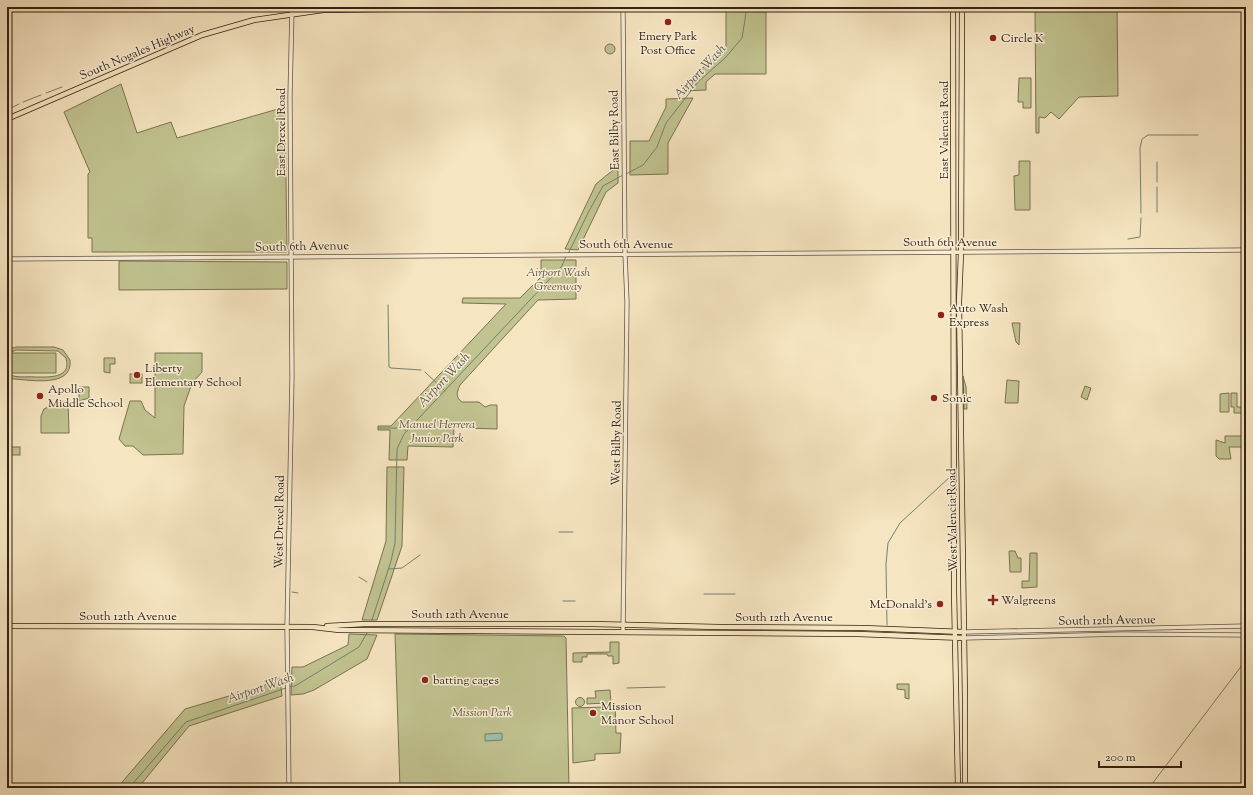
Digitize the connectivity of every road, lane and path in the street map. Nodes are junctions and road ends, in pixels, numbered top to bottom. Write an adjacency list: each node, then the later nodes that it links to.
1 (292, 7): 6 (street, East Drexel Road)
2 (519, 7): 6 (main road, South Nogales Highway)
3 (623, 7): 13 (street, East Bilby Road)
4 (953, 7): 8 (main road, East Valencia Road)
5 (962, 7): 9 (main road, East Valencia Road)
6 (292, 14): 7 (main road, South Nogales Highway); 14 (street, East Drexel Road)
7 (7, 119)
8 (954, 162): 9 (main road); 11 (main road, East Valencia Road)
9 (961, 162): 12 (main road, East Valencia Road)
10 (1246, 250): 12 (street, South 6th Avenue)
11 (954, 253): 12 (street, South 6th Avenue); 13 (street, South 6th Avenue); 16 (main road, West Valencia Road)
12 (961, 253): 17 (main road, West Valencia Road)
13 (625, 254): 14 (street, South 6th Avenue); 20 (street, West Bilby Road)
14 (292, 257): 15 (street, South 6th Avenue); 24 (street, West Drexel Road)
15 (7, 259)
16 (954, 465): 17 (main road); 18 (main road, West Valencia Road)
17 (961, 465): 19 (main road, West Valencia Road)
18 (955, 550): 19 (main road); 29 (main road, West Valencia Road)
19 (962, 550): 30 (main road, West Valencia Road)
20 (623, 624): 21 (main road, South 12th Avenue); 26 (main road, South 12th Avenue); 28 (street, West Bilby Road)
21 (566, 625): 25 (main road, South 12th Avenue); 27 (main road)
22 (7, 626): 24 (main road, South 12th Avenue)
23 (1246, 626): 30 (street, South 12th Avenue)
24 (287, 627): 25 (main road, South 12th Avenue); 35 (street, West Drexel Road)
25 (321, 628): 27 (main road, South 12th Avenue)
26 (897, 629): 29 (main road, South 12th Avenue); 31 (main road)
27 (567, 632): 28 (main road, South 12th Avenue)
28 (623, 632): 31 (main road, South 12th Avenue)
29 (955, 632): 30 (main road, South 12th Avenue); 33 (main road, West Valencia Road)
30 (964, 632): 34 (main road, West Valencia Road)
31 (889, 635): 33 (main road, South 12th Avenue)
32 (1246, 635): 34 (street, South 12th Avenue)
33 (955, 638): 34 (main road, South 12th Avenue); 36 (main road, West Valencia Road)
34 (964, 638): 37 (main road, West Valencia Road)
35 (289, 788)
36 (958, 788)
37 (965, 788)

